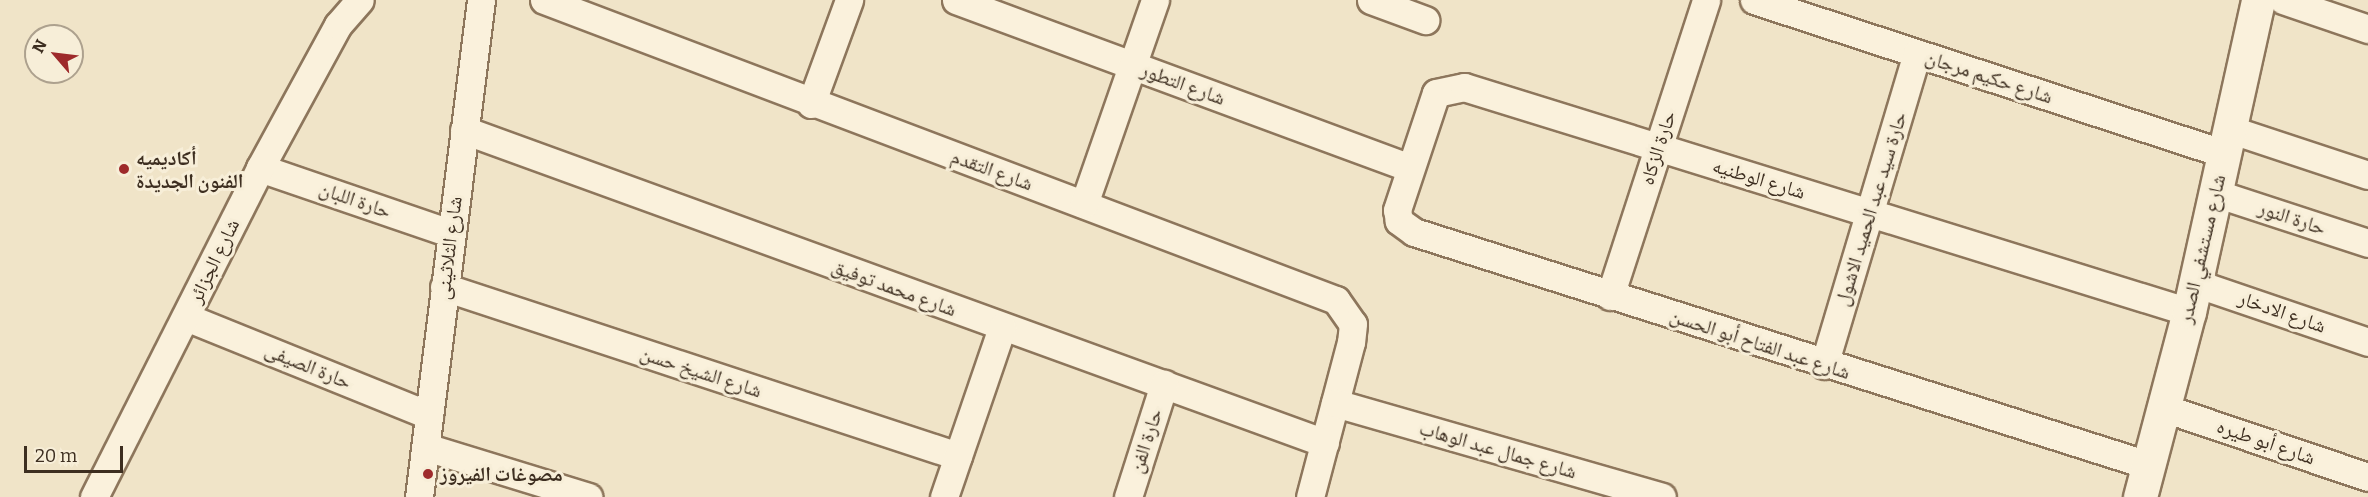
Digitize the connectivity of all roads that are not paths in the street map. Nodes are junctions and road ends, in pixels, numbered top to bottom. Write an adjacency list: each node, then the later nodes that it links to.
1 (360, 0): 20 (street, شارع الجزائر)
2 (482, 0): 17 (street, شارع الثلاثينى)
3 (544, 0): 16 (street, شارع التقدم)
4 (849, 0): 16 (street)
5 (956, 0): 15 (street, شارع التطور)
6 (1155, 0): 15 (street)
7 (1371, 0): 12 (street)
8 (1706, 0): 19 (street, حارة الزكاه)
9 (1754, 0): 14 (street, شارع حكيم مرجان)
10 (2258, 0): 18 (street, شارع مستشفي الصدر)
11 (2283, 0): 13 (street)
12 (1425, 20)
13 (2368, 28)
14 (1917, 54): 18 (street, شارع حكيم مرجان); 26 (street, حارة سيد عبد الحميد الاشول)
15 (1132, 65): 21 (street, شارع التطور); 25 (street)
16 (812, 104): 25 (street, شارع التقدم)
17 (464, 130): 27 (street, شارع الثلاثينى); 33 (street, شارع محمد توفيق)
18 (2226, 142): 22 (street, شارع حكيم مرجان); 23 (street, شارع مستشفي الصدر)
19 (1658, 147): 21 (street, شارع الوطنيه); 26 (street, شارع الوطنيه); 30 (street, حارة الزكاه)
20 (261, 168): 27 (street, حارة اللبان); 32 (street, شارع الجزائر)
21 (1410, 168): 24 (street, شارع الوطنيه)
22 (2368, 175)
23 (2215, 193): 28 (street, حارة النور); 31 (street, شارع مستشفي الصدر)
24 (1401, 198): 30 (street, شارع عبد الفتاح أبو الحسن)
25 (1084, 204): 37 (street, شارع التقدم)
26 (1870, 213): 31 (street, شارع الوطنيه); 35 (street, حارة سيد عبد الحميد الاشول)
27 (450, 233): 29 (street, شارع الثلاثينى)
28 (2368, 243)
29 (444, 287): 39 (street, شارع الثلاثينى); 42 (street, شارع الشيخ حسن)
30 (1610, 296): 35 (street, شارع عبد الفتاح أبو الحسن)
31 (2192, 297): 34 (street, شارع الادخار); 38 (street, شارع مستشفي الصدر)
32 (186, 317): 39 (street, حارة الصيفى); 45 (street, شارع الجزائر)
33 (1002, 327): 36 (street, شارع محمد توفيق); 42 (street)
34 (2368, 342)
35 (1824, 365): 43 (street, شارع عبد الفتاح أبو الحسن)
36 (1164, 384): 40 (street, شارع محمد توفيق); 49 (street, حارة الفن)
37 (1335, 403): 40 (street, شارع التقدم); 51 (street, شارع جمال عبد الوهاب)
38 (2164, 408): 43 (street, شارع مستشفي الصدر); 44 (street, شارع أبو طيره)
39 (429, 415): 41 (street, شارع الثلاثينى)
40 (1325, 443): 50 (street, شارع التقدم)
41 (426, 447): 46 (street, شارع الثلاثينى); 47 (street)
42 (958, 456): 48 (street)
43 (2148, 465): 52 (street, شارع مستشفي الصدر)
44 (2363, 483)
45 (94, 497)
46 (419, 497)
47 (589, 497)
48 (944, 497)
49 (1128, 497)
50 (1310, 497)
51 (1662, 497)
52 (2140, 497)

